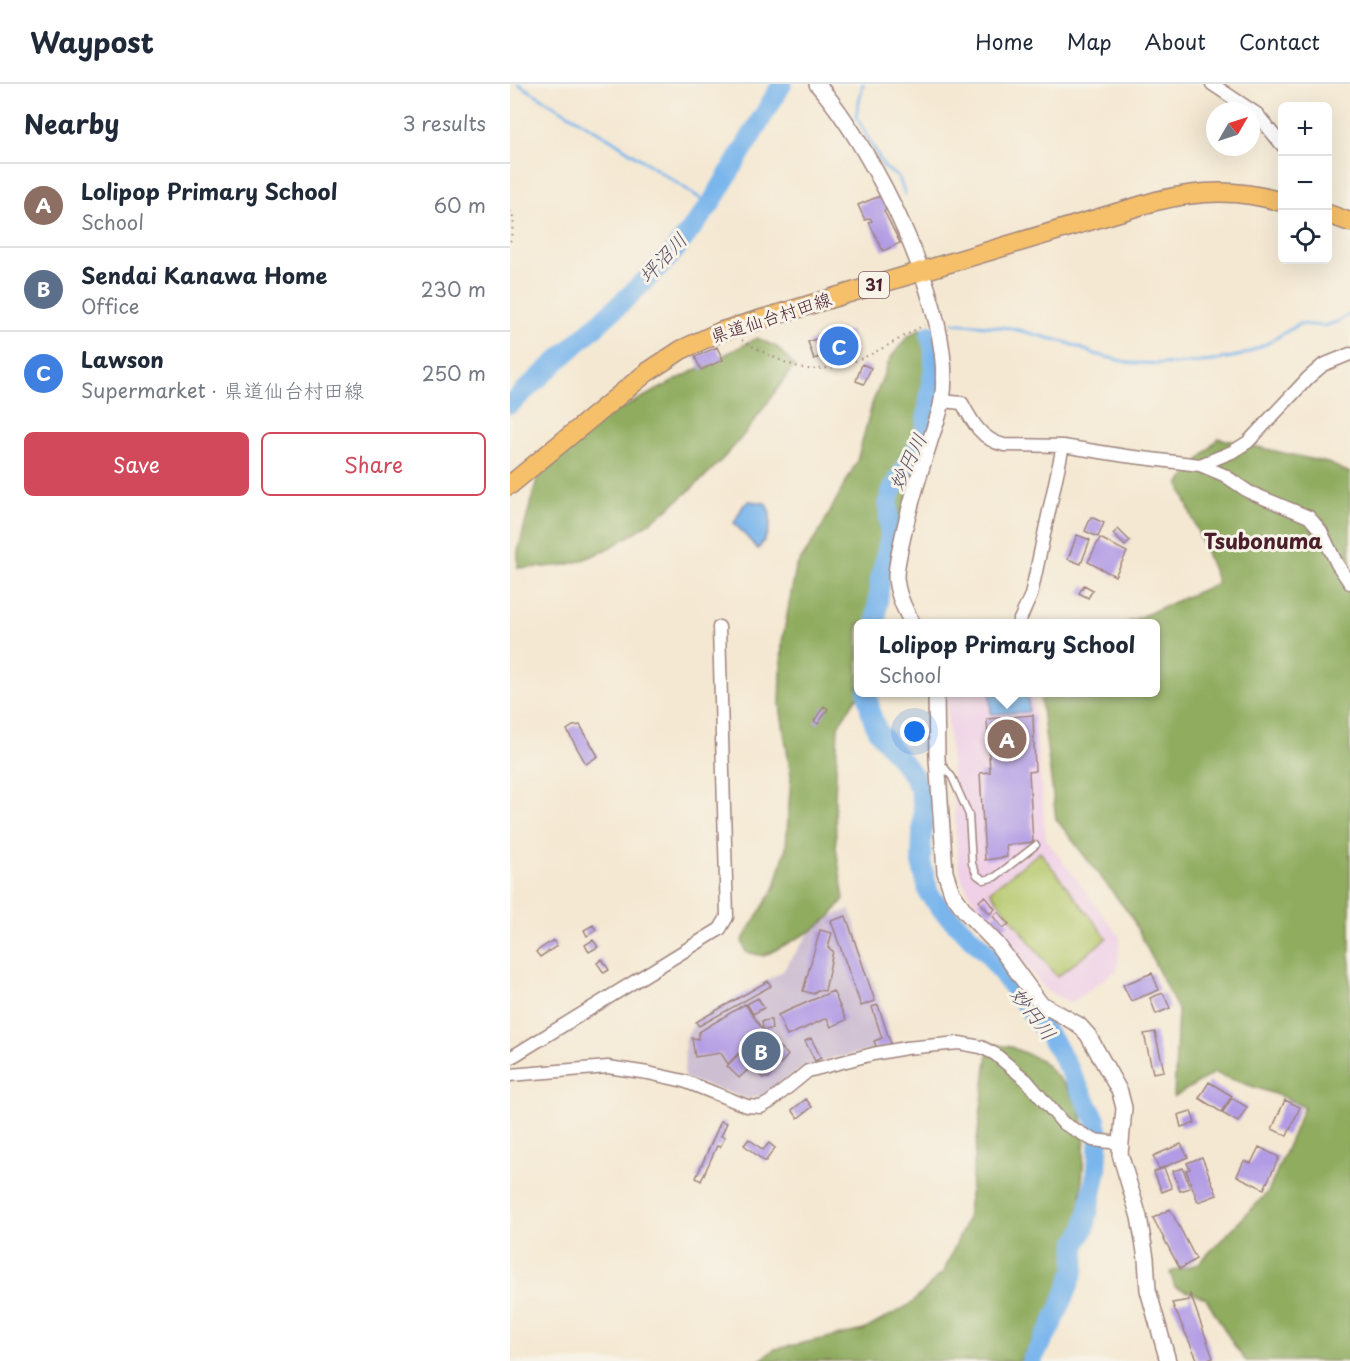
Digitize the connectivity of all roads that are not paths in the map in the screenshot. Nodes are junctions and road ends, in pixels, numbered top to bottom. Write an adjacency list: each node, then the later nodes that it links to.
1 (817, 84): 7 (street)
2 (1212, 84): 3 (street)
3 (1278, 139)
4 (1278, 201): 7 (main road, 県道仙台村田線 / 31)
5 (1332, 214): 6 (main road)
6 (1350, 222)
7 (921, 271): 9 (street); 12 (main road, 県道仙台村田線 / 31)
8 (1350, 354): 11 (street)
9 (942, 401): 10 (street); 14 (street)
10 (1063, 446): 11 (street); 15 (street)
11 (1200, 465): 13 (street)
12 (510, 485)
13 (1350, 583)
14 (910, 619)
15 (1020, 619)
16 (719, 627): 20 (street)
17 (936, 697): 18 (street)
18 (937, 758): 19 (lane); 22 (street)
19 (1036, 845)
20 (510, 1058)
21 (510, 1075): 22 (street)
22 (1120, 1143): 23 (street)
23 (1168, 1361)

